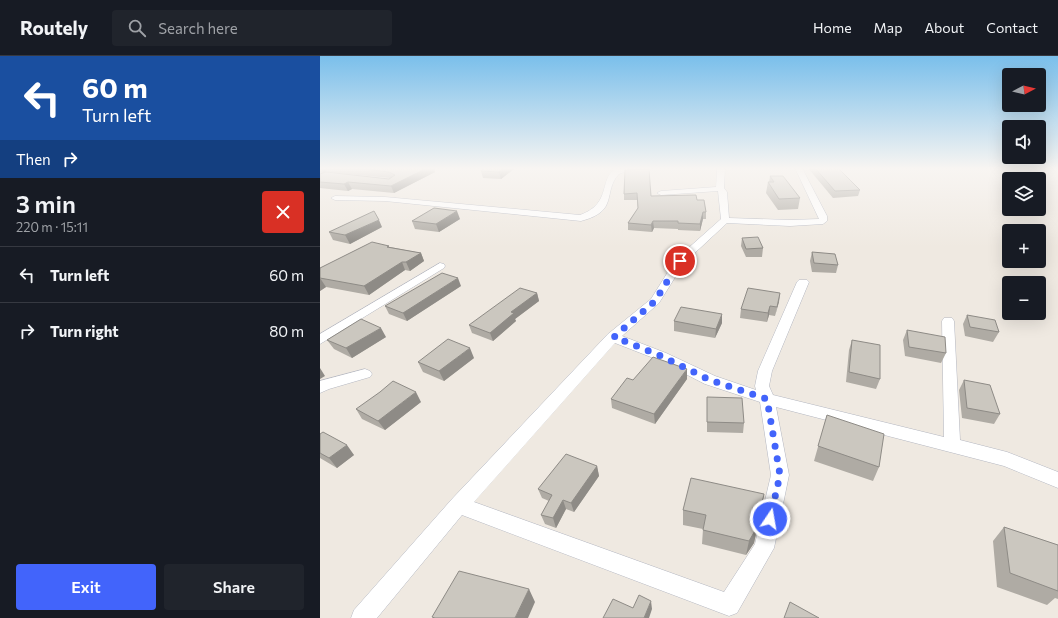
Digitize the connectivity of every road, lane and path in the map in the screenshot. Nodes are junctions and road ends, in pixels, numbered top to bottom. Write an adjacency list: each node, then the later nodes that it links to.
1 (608, 194): 4 (street)
2 (723, 194): 5 (street)
3 (812, 194): 6 (street)
4 (335, 198)
5 (725, 220): 6 (street); 11 (street)
6 (790, 223): 7 (street)
7 (755, 231)
8 (440, 266): 12 (street)
9 (803, 282): 15 (street)
10 (948, 321): 16 (street)
11 (614, 337): 15 (street); 18 (street)
12 (320, 340)
13 (365, 374): 14 (street)
14 (320, 388)
15 (767, 399): 16 (street); 18 (street)
16 (952, 444): 17 (street)
17 (1058, 480)
18 (459, 505): 19 (street)
19 (362, 618)

